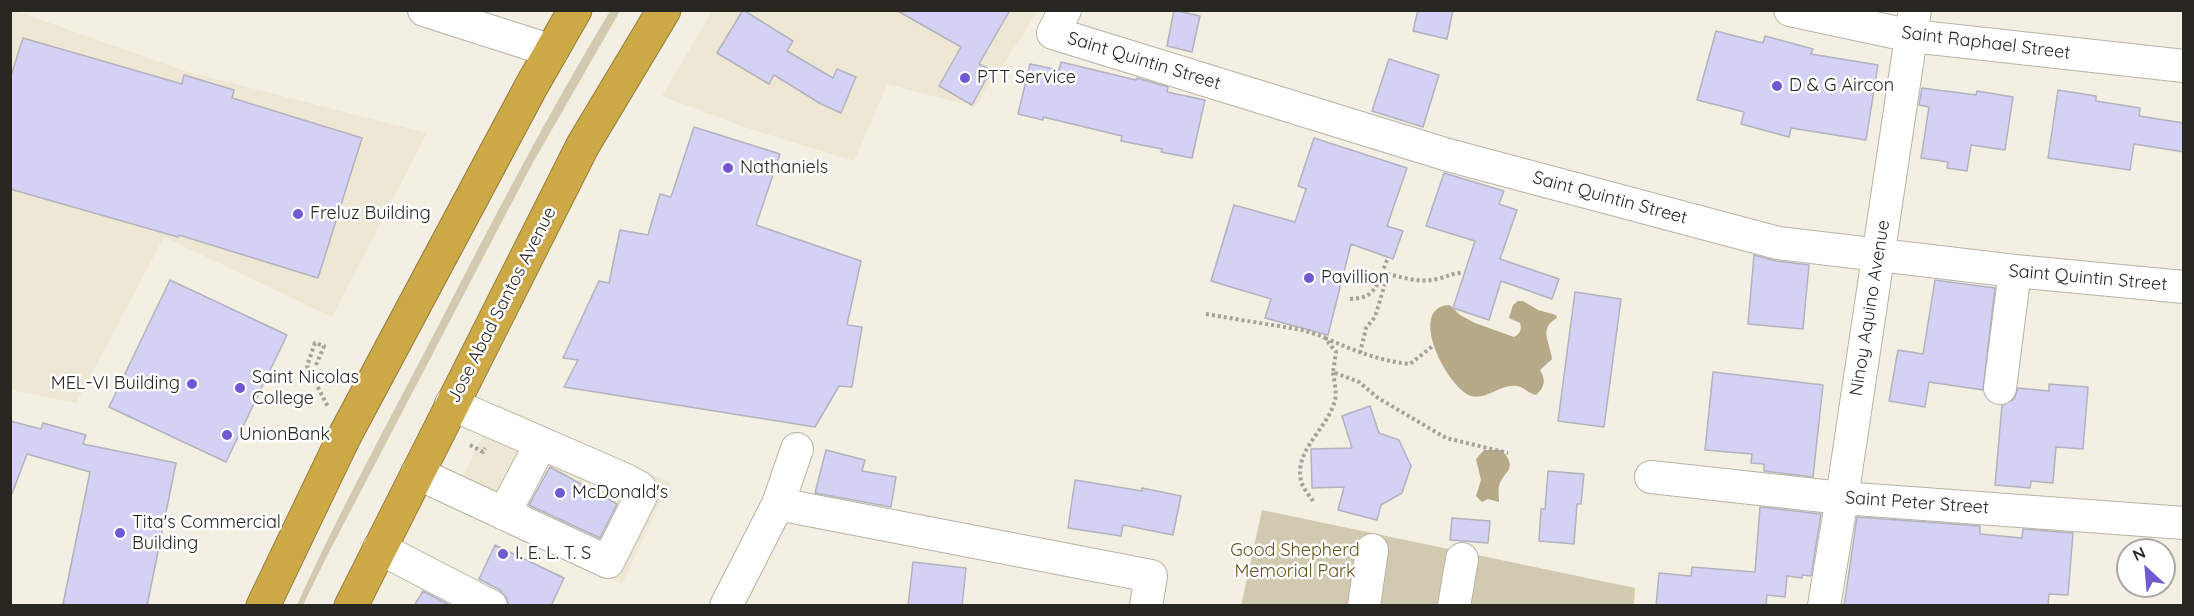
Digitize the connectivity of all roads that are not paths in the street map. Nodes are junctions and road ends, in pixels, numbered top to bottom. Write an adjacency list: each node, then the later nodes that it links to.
1 (424, 10): 7 (street)
2 (575, 10): 7 (highway)
3 (1790, 10): 6 (street, Saint Raphael Street)
4 (657, 16): 13 (highway, Jose Abad Santos Avenue)
5 (1059, 22): 9 (street, Saint Quintin Street)
6 (1914, 23): 8 (street, Saint Raphael Street); 9 (street, Ninoy Aquino Avenue)
7 (552, 51): 25 (highway)
8 (2184, 66)
9 (1878, 255): 10 (street, Saint Quintin Street); 18 (street, Ninoy Aquino Avenue)
10 (2015, 271): 11 (street, Saint Quintin Street); 12 (street)
11 (2184, 287)
12 (2000, 388)
13 (451, 404): 14 (street); 16 (highway, Jose Abad Santos Avenue)
14 (541, 443): 20 (street); 20 (street)
15 (797, 449): 19 (street)
16 (417, 473): 20 (street); 22 (highway, Jose Abad Santos Avenue)
17 (1651, 477): 18 (street, Saint Peter Street)
18 (1842, 498): 21 (street, Saint Peter Street); 32 (street, Ninoy Aquino Avenue)
19 (778, 504): 28 (street); 29 (street)
20 (504, 514)
21 (2184, 524)
22 (379, 548): 26 (highway, Jose Abad Santos Avenue); 27 (street)
23 (1372, 549): 30 (street)
24 (1462, 559): 31 (street)
25 (263, 606)
26 (351, 606)
27 (491, 606)
28 (726, 606)
29 (1146, 606)
30 (1364, 606)
31 (1454, 606)
32 (1824, 606)

